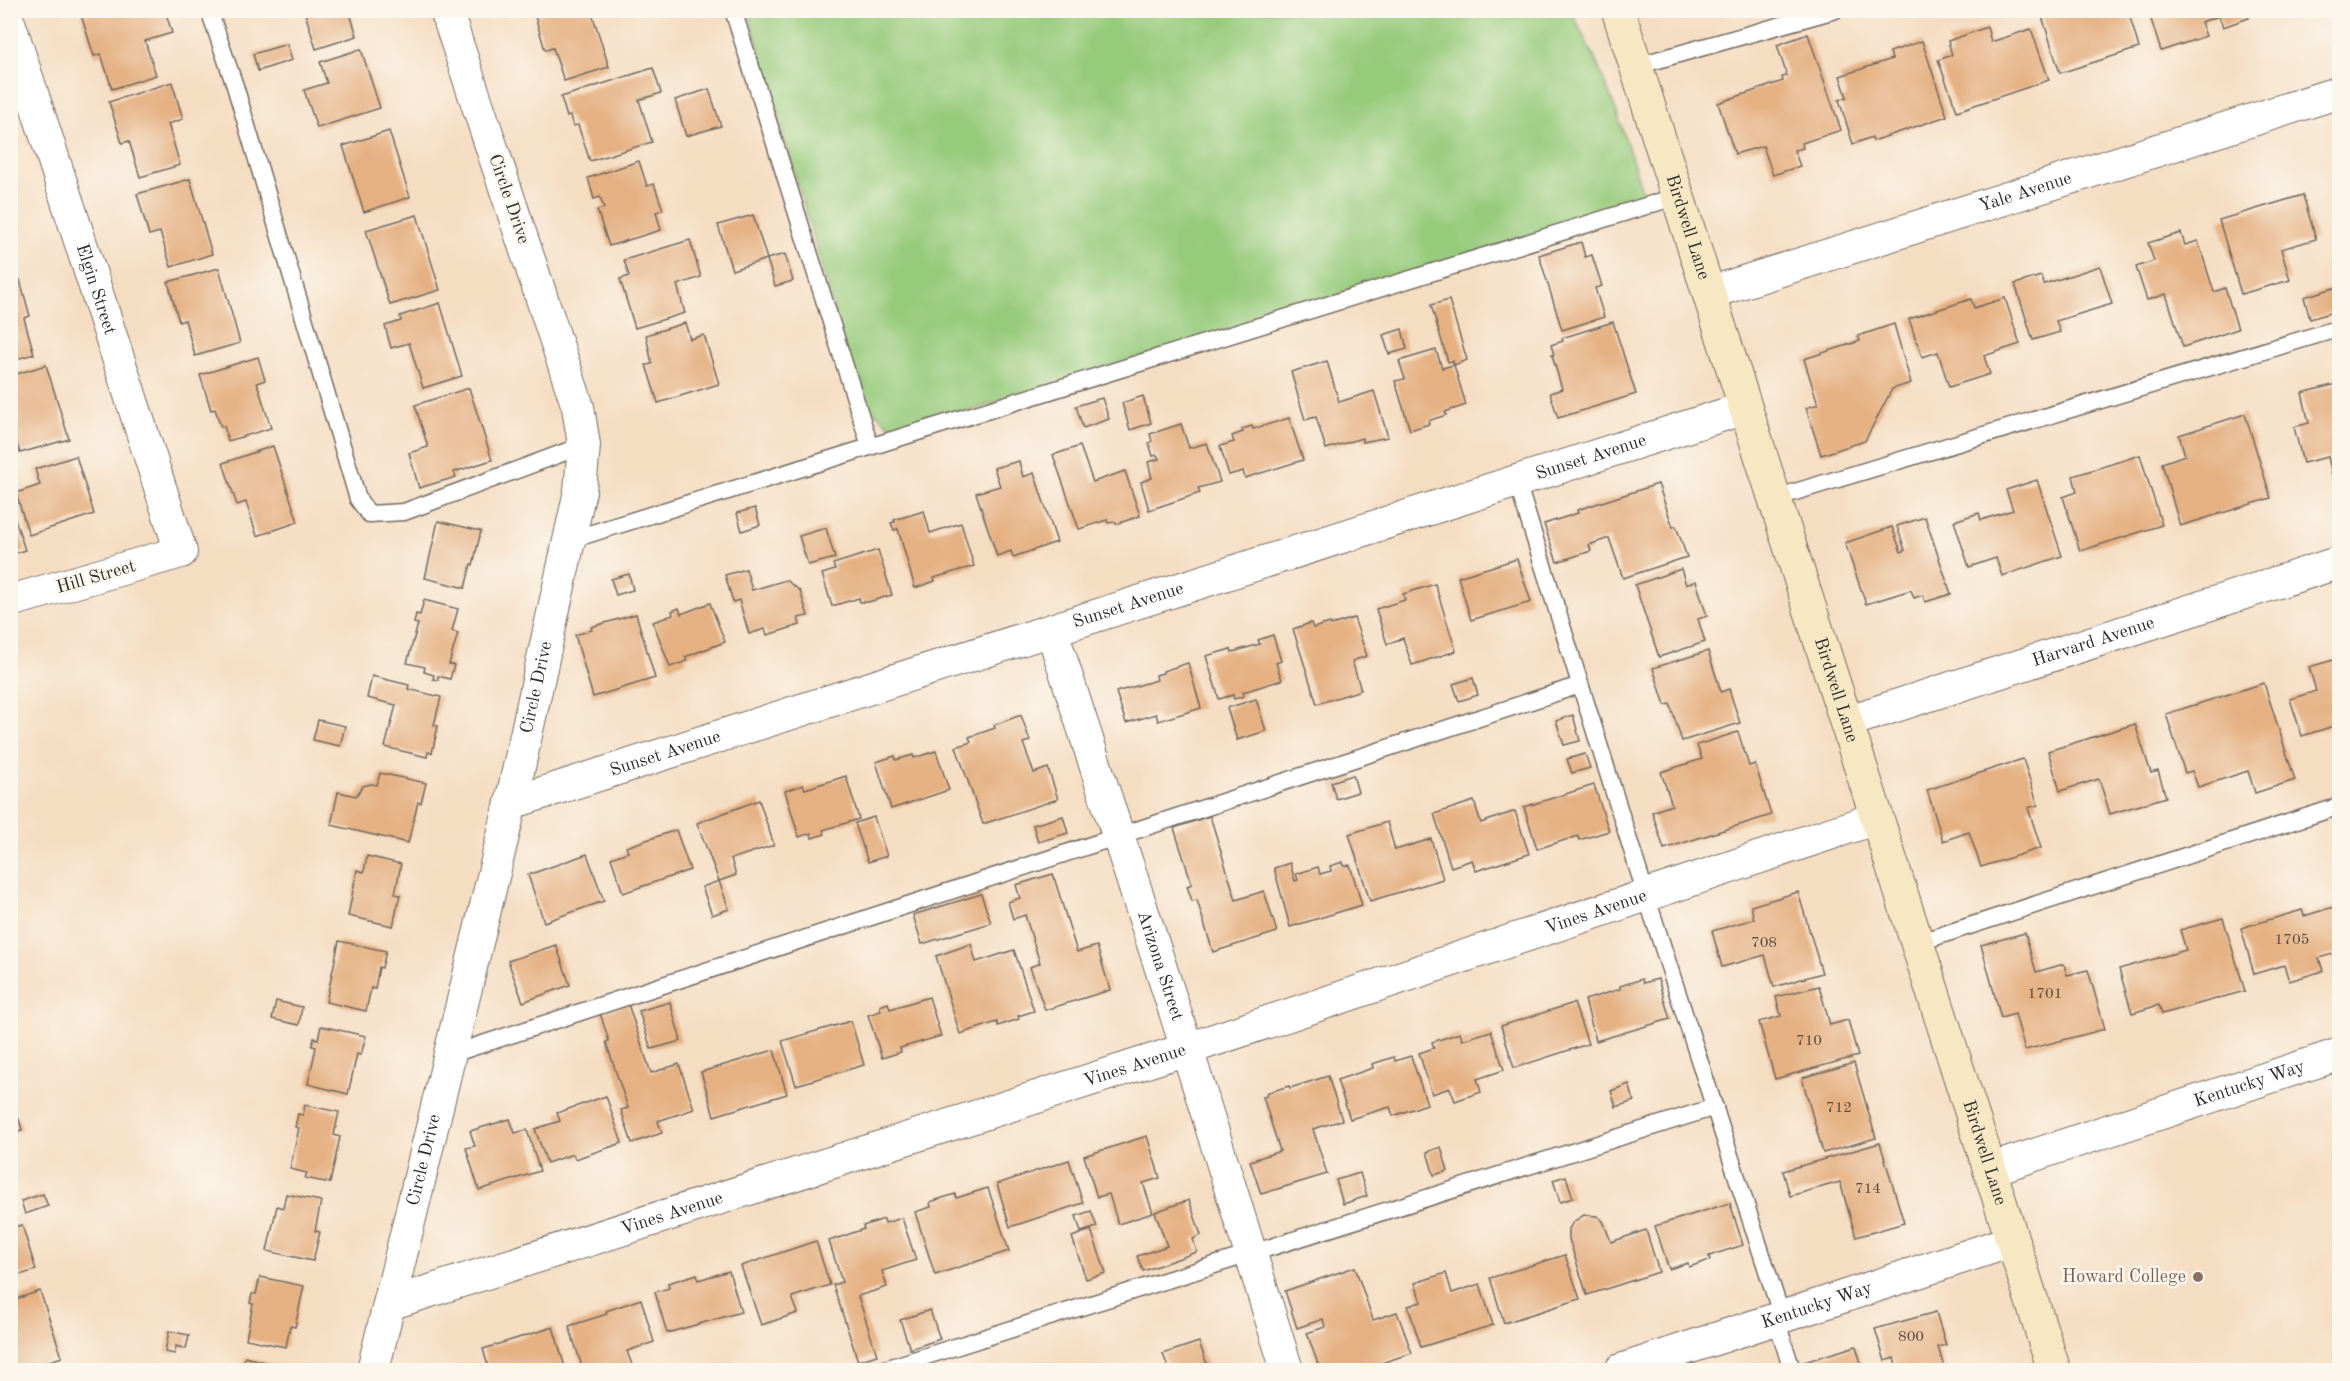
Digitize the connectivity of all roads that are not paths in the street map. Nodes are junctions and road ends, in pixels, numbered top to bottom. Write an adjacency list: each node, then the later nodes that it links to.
1 (209, 10): 13 (lane)
2 (446, 10): 13 (street, Circle Drive)
3 (733, 10): 14 (lane)
4 (1618, 10): 7 (main road, Birdwell Lane)
5 (1835, 10): 7 (lane)
6 (10, 25): 18 (street, Elgin Street)
7 (1636, 66): 9 (main road, Birdwell Lane)
8 (2340, 92): 10 (street, Yale Avenue)
9 (1678, 196): 10 (main road, Birdwell Lane); 14 (lane)
10 (1709, 293): 12 (main road, Birdwell Lane)
11 (2340, 328): 16 (lane)
12 (1745, 408): 15 (street, Sunset Avenue); 16 (main road, Birdwell Lane)
13 (584, 445): 17 (street, Circle Drive)
14 (870, 446): 17 (lane)
15 (1517, 482): 21 (street, Sunset Avenue); 22 (lane)
16 (1775, 498): 23 (main road, Birdwell Lane)
17 (570, 540): 24 (street, Circle Drive)
18 (181, 552): 20 (street, Hill Street)
19 (2340, 562): 23 (street, Harvard Avenue)
20 (10, 601)
21 (1052, 632): 24 (street, Sunset Avenue); 27 (street, Arizona Street)
22 (1580, 685): 27 (lane); 28 (lane)
23 (1846, 722): 26 (main road, Birdwell Lane)
24 (511, 803): 32 (street, Circle Drive)
25 (2340, 806): 29 (lane)
26 (1877, 818): 28 (street, Vines Avenue); 29 (main road, Birdwell Lane)
27 (1118, 836): 30 (street, Arizona Street); 32 (lane)
28 (1646, 896): 30 (street, Vines Avenue); 33 (lane)
29 (1917, 943): 34 (main road, Birdwell Lane)
30 (1187, 1049): 36 (street, Arizona Street); 37 (street, Vines Avenue)
31 (2340, 1054): 34 (street, Kentucky Way)
32 (449, 1055): 37 (street, Circle Drive)
33 (1715, 1107): 36 (lane); 38 (lane)
34 (1989, 1170): 35 (main road, Birdwell Lane)
35 (2012, 1241): 38 (street, Kentucky Way); 44 (main road, Birdwell Lane)
36 (1251, 1254): 40 (lane); 41 (street, Arizona Street)
37 (389, 1304): 39 (street, Circle Drive)
38 (1779, 1318): 42 (street, Kentucky Way); 43 (lane)
39 (373, 1371)
40 (882, 1371)
41 (1287, 1371)
42 (1621, 1371)
43 (1792, 1371)
44 (2054, 1371)

